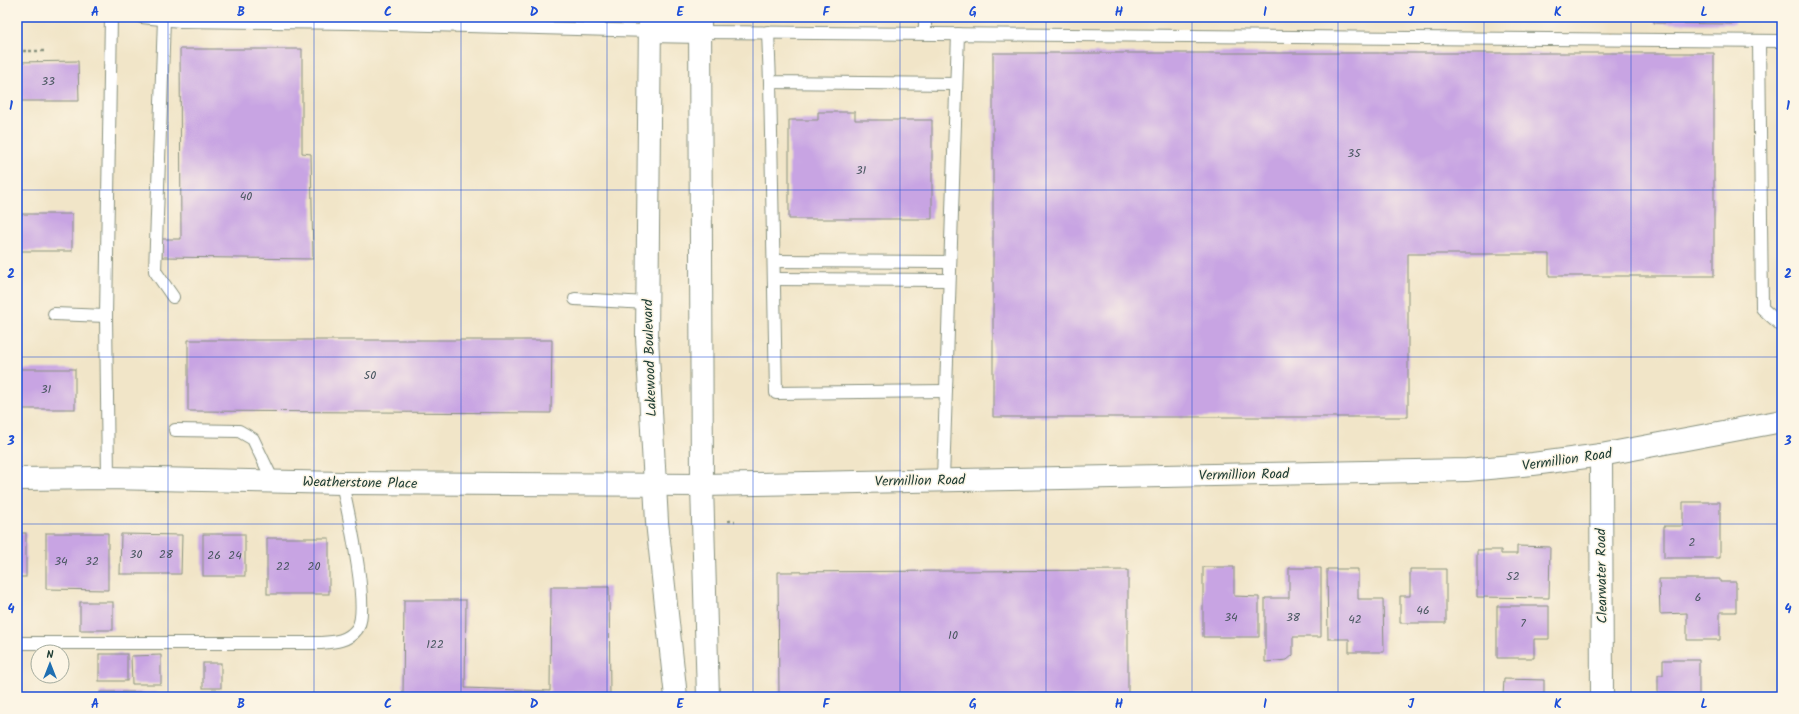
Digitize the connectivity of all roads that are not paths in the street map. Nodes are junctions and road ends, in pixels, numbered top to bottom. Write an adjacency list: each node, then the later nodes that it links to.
1 (111, 17): 23 (lane)
2 (142, 17): 4 (lane)
3 (926, 17): 9 (lane)
4 (164, 19): 5 (lane); 19 (lane)
5 (477, 22): 6 (lane)
6 (650, 24): 7 (street); 21 (street, Lakewood Boulevard)
7 (700, 24): 8 (lane); 35 (street)
8 (768, 32): 9 (lane); 13 (lane)
9 (925, 33): 10 (lane)
10 (958, 34): 11 (lane); 14 (lane)
11 (1759, 41): 12 (lane); 24 (lane)
12 (1782, 42)
13 (770, 82): 14 (lane); 15 (lane)
14 (956, 84): 16 (lane)
15 (774, 261): 16 (lane); 17 (lane)
16 (950, 262): 18 (lane)
17 (774, 279): 18 (lane); 25 (lane)
18 (949, 280): 25 (lane)
19 (173, 297)
20 (574, 299): 21 (lane)
21 (647, 303): 34 (street, Lakewood Boulevard)
22 (54, 314): 23 (lane)
23 (106, 316): 29 (lane)
24 (1782, 326)
25 (945, 392): 31 (lane)
26 (1782, 421): 28 (street, Vermillion Road)
27 (175, 430): 32 (lane)
28 (1601, 455): 31 (street, Vermillion Road); 39 (street, Clearwater Road)
29 (108, 478): 30 (street, Weatherstone Place); 32 (street, Weatherstone Place)
30 (17, 479)
31 (943, 479): 35 (street, Vermillion Road)
32 (273, 481): 33 (street, Weatherstone Place)
33 (342, 483): 34 (street, Weatherstone Place); 36 (lane)
34 (655, 484): 35 (street, Weatherstone Place); 37 (street, Lakewood Boulevard)
35 (702, 485): 38 (street)
36 (17, 643)
37 (676, 697)
38 (708, 697)
39 (1602, 697)

